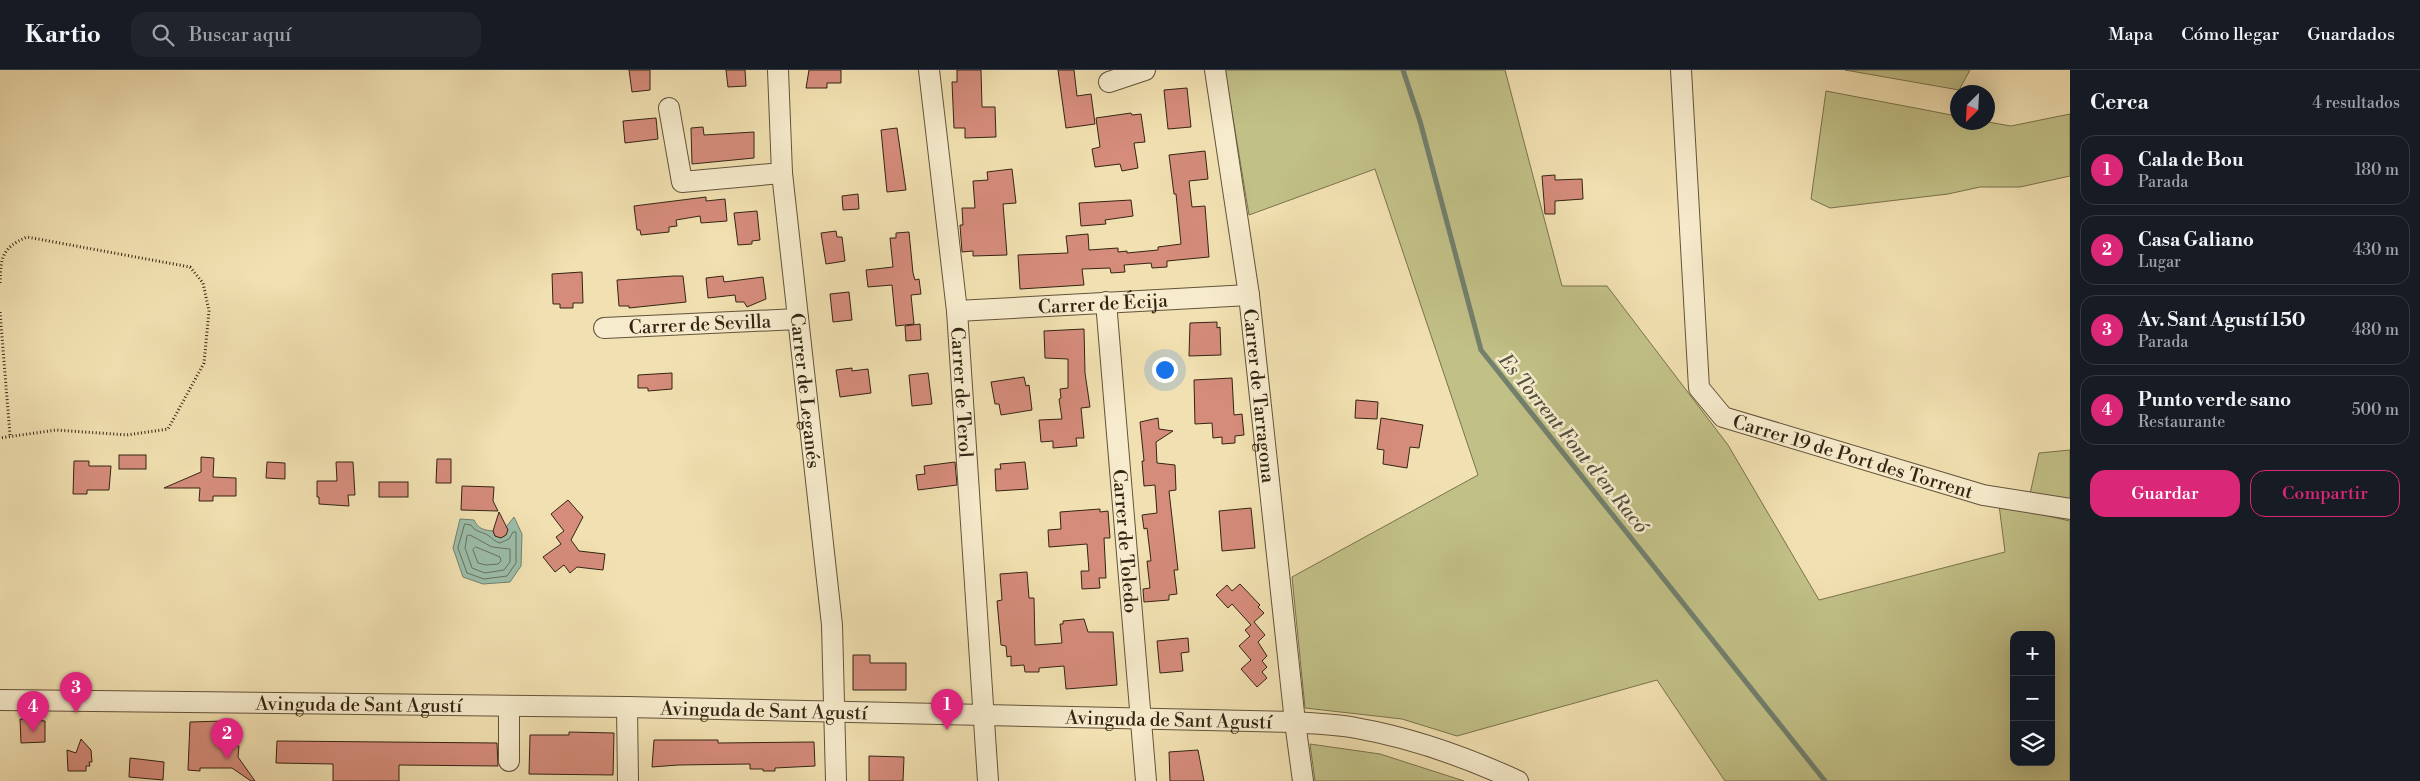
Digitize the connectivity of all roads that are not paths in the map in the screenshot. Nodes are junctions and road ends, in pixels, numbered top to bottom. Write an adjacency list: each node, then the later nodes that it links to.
1 (778, 70): 8 (street, Carrer de Leganés)
2 (929, 70): 11 (street, Carrer de Terol)
3 (1145, 70): 6 (street)
4 (1215, 70): 9 (street, Carrer de Tarragona)
5 (1681, 70): 14 (street, Carrer 19 de Port des Torrent)
6 (1110, 82)
7 (669, 108): 8 (street)
8 (782, 173): 12 (street, Carrer de Leganés)
9 (1249, 295): 10 (street, Carrer de Écija); 21 (street, Carrer de Tarragona)
10 (1106, 302): 11 (street, Carrer de Écija); 20 (street, Carrer de Toledo)
11 (957, 311): 19 (street, Carrer de Terol)
12 (798, 319): 13 (street, Carrer de Sevilla); 18 (street, Carrer de Leganés)
13 (604, 328)
14 (2070, 509)
15 (0, 700): 16 (street, Avinguda de Sant Agustí)
16 (509, 706): 17 (street, Avinguda de Sant Agustí); 22 (street)
17 (627, 708): 18 (street, Avinguda de Sant Agustí); 23 (street)
18 (835, 711): 19 (street, Avinguda de Sant Agustí); 24 (street, Carrer de Leganés)
19 (984, 714): 20 (street, Avinguda de Sant Agustí); 25 (street, Carrer de Terol)
20 (1140, 718): 21 (street, Avinguda de Sant Agustí); 26 (street, Carrer de Toledo)
21 (1295, 722): 27 (street, Carrer de Tarragona); 28 (street, Avinguda de Sant Agustí)
22 (509, 761)
23 (628, 781)
24 (836, 781)
25 (988, 781)
26 (1146, 781)
27 (1304, 781)
28 (1518, 781)

